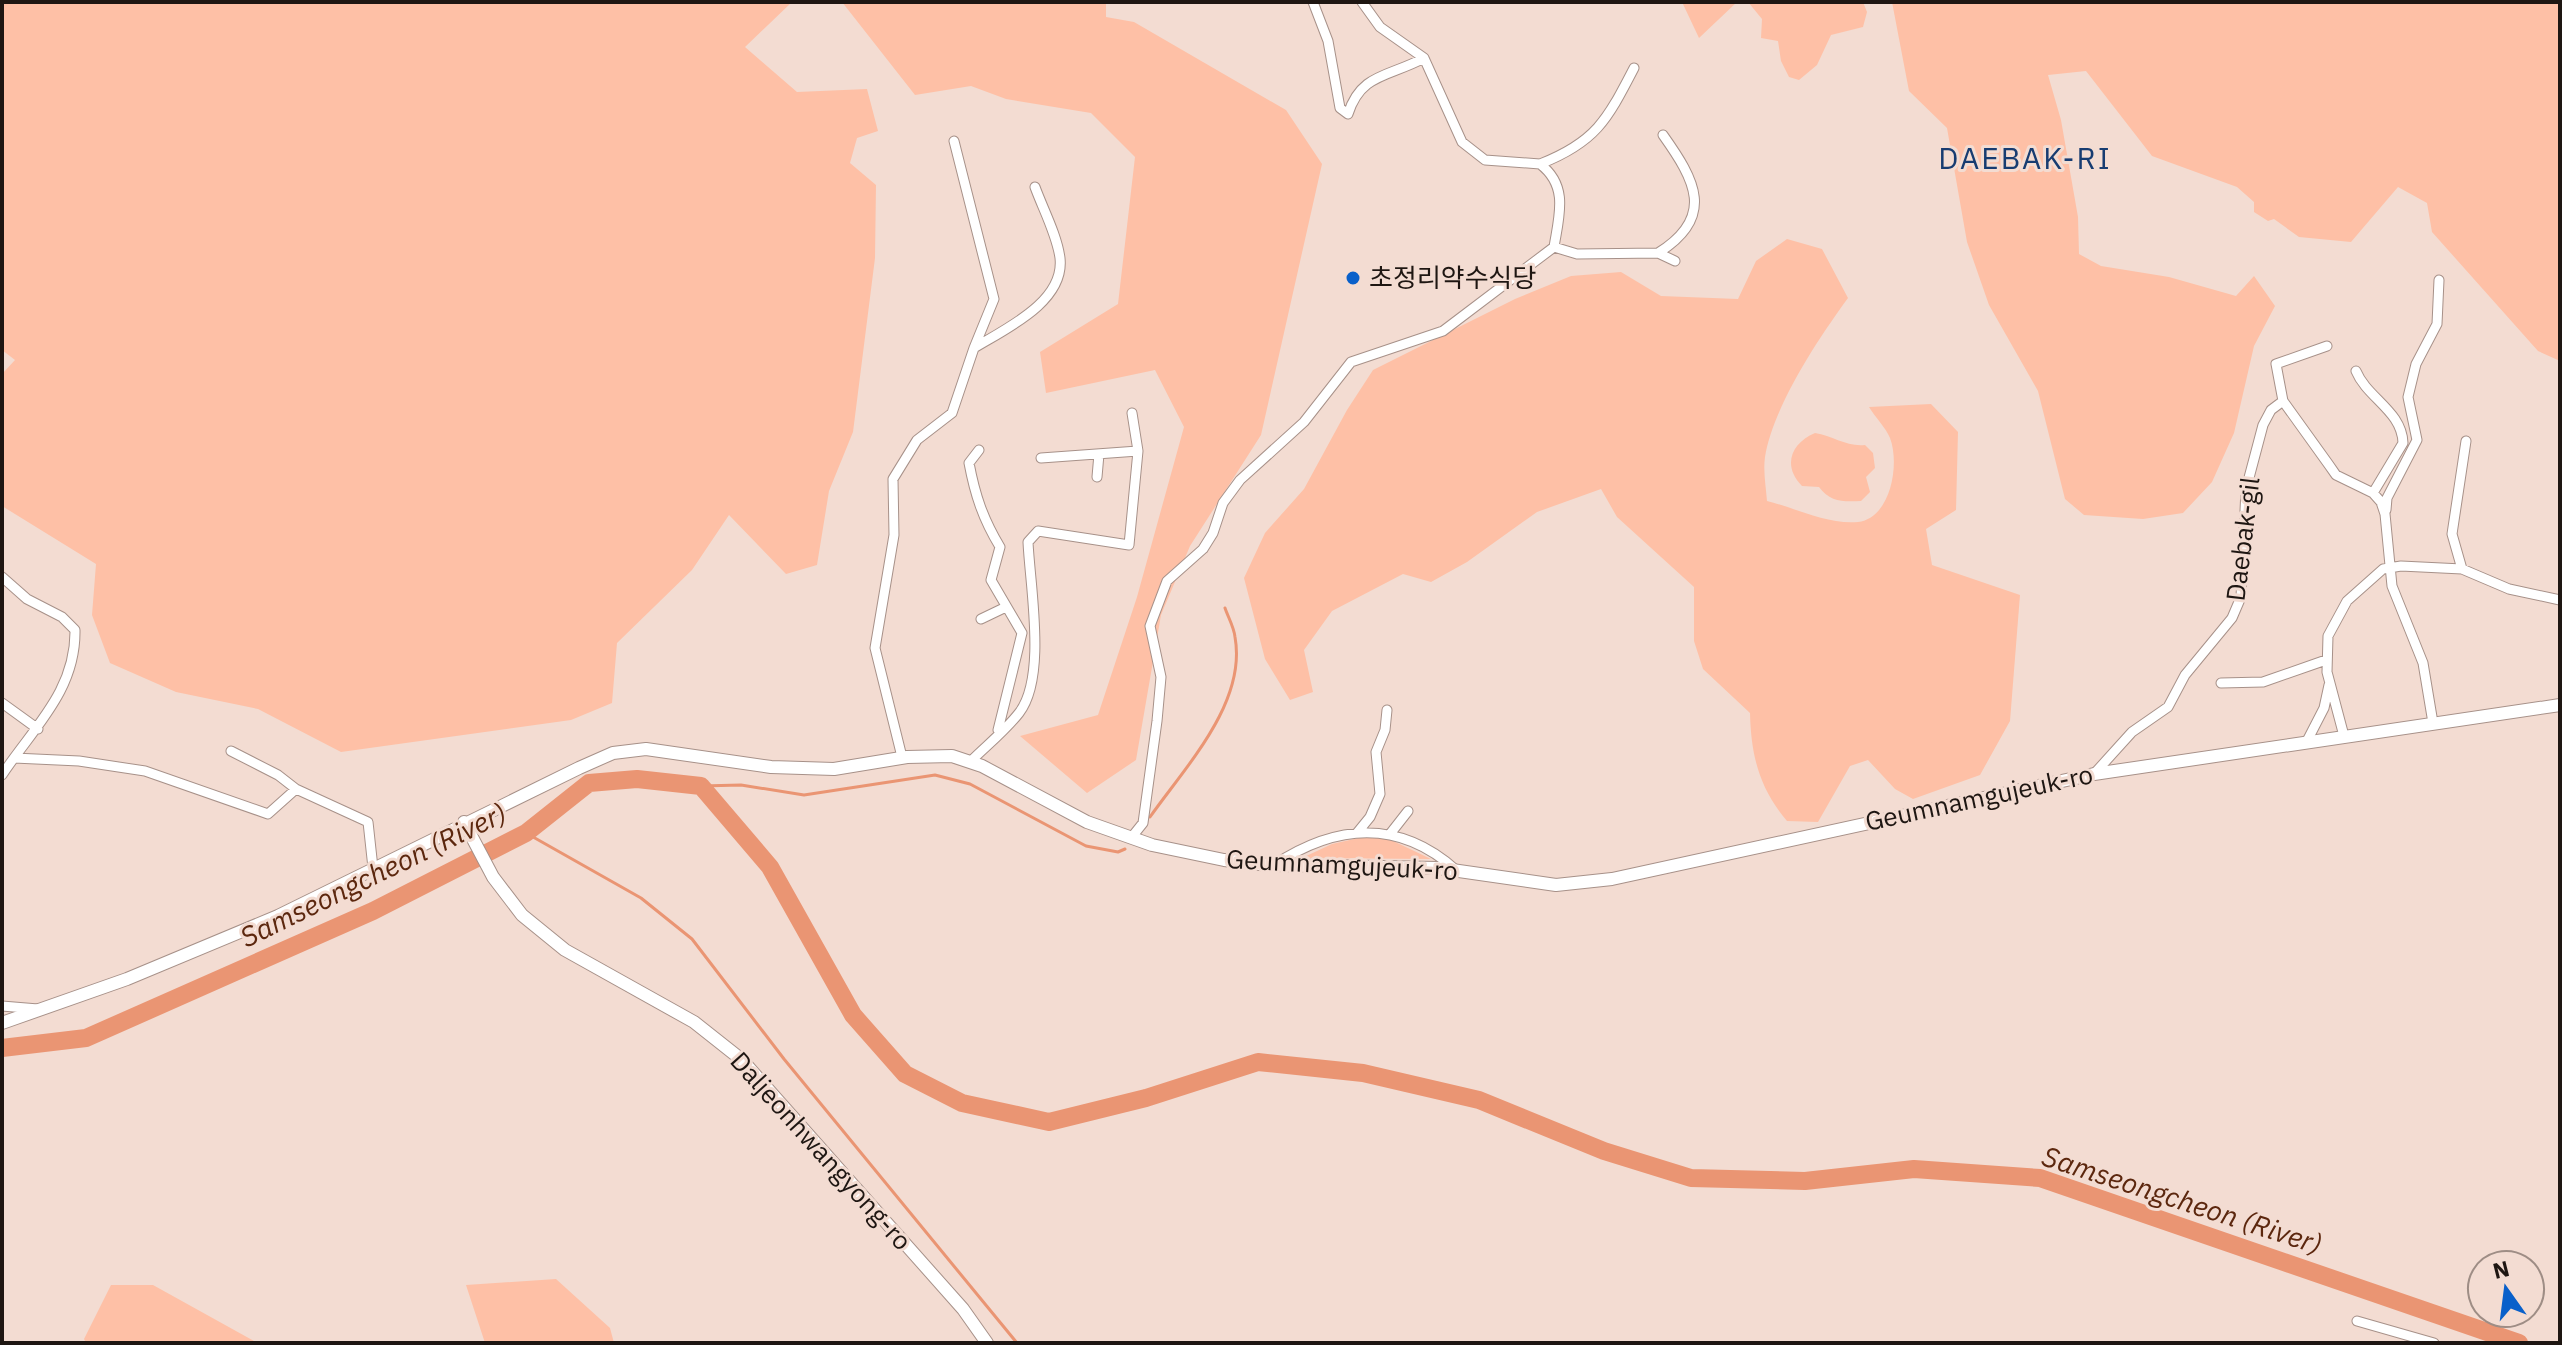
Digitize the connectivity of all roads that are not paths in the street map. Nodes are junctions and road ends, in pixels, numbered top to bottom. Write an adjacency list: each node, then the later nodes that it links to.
1 (1313, 2): 3 (street)
2 (1362, 2): 3 (street)
3 (1424, 58): 7 (street)
4 (1634, 68): 7 (street)
5 (1663, 135): 10 (street)
6 (954, 141): 14 (street)
7 (1540, 164): 9 (street)
8 (1035, 187): 14 (street)
9 (1554, 247): 10 (street); 54 (street)
10 (1658, 253): 11 (street)
11 (1675, 261)
12 (2439, 280): 25 (street)
13 (2327, 346): 16 (street)
14 (974, 348): 44 (street)
15 (2356, 371): 24 (street)
16 (2283, 401): 24 (street); 47 (street, Daebak-gil)
17 (1132, 413): 20 (street)
18 (2466, 441): 27 (street)
19 (979, 450): 30 (street)
20 (1138, 451): 21 (street); 40 (street)
21 (1099, 454): 22 (street); 23 (street)
22 (1041, 458)
23 (1097, 477)
24 (2373, 493): 25 (street)
25 (2385, 514): 26 (street)
26 (2390, 568): 27 (street); 32 (street); 38 (street)
27 (2462, 569): 29 (street)
28 (2, 577): 39 (street)
29 (2560, 600)
30 (1006, 607): 31 (street); 40 (street)
31 (981, 619)
32 (2326, 660): 33 (street); 34 (street)
33 (2221, 683)
34 (2330, 683): 41 (street); 42 (street)
35 (2, 703): 39 (street)
36 (2560, 705): 38 (main road, Geumnamgujeuk-ro)
37 (1387, 710): 52 (street)
38 (2433, 723): 41 (main road, Geumnamgujeuk-ro)
39 (38, 729): 45 (street)
40 (997, 733): 46 (street)
41 (2344, 736): 42 (main road, Geumnamgujeuk-ro)
42 (2307, 741): 47 (main road, Geumnamgujeuk-ro)
43 (231, 751): 49 (street)
44 (902, 757): 46 (main road, Geumnamgujeuk-ro); 51 (main road, Geumnamgujeuk-ro)
45 (14, 758): 48 (street); 49 (street)
46 (970, 762): 54 (main road, Geumnamgujeuk-ro)
47 (2094, 774): 57 (main road, Geumnamgujeuk-ro)
48 (2, 775)
49 (296, 789): 56 (street)
50 (1408, 811): 53 (street)
51 (464, 822): 56 (main road, Geumnamgujeuk-ro); 62 (main road, Daljeonhwangyong-ro)
52 (1357, 833): 53 (street); 55 (street)
53 (1390, 834): 57 (street)
54 (1131, 838): 55 (main road, Geumnamgujeuk-ro)
55 (1274, 865): 57 (main road, Geumnamgujeuk-ro)
56 (373, 868): 59 (main road, Geumnamgujeuk-ro)
57 (1456, 870)
58 (2, 1006): 59 (street, Geumnamgujeuk-ro)
59 (41, 1009): 60 (main road, Geumnamgujeuk-ro)
60 (2, 1023)
61 (2357, 1321): 63 (street)
62 (987, 1343)
63 (2434, 1343)

